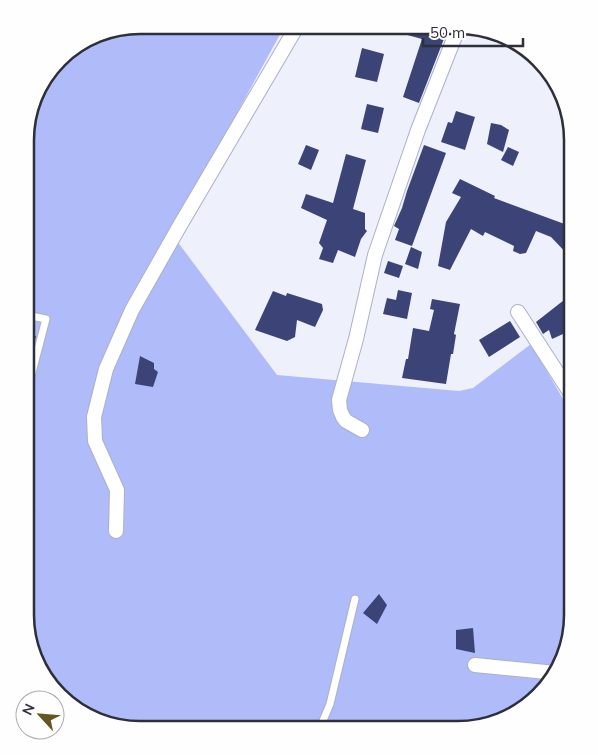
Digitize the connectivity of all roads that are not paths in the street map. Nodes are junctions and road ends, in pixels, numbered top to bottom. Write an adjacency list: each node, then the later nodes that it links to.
1 (292, 34): 8 (street)
2 (455, 34): 7 (street)
3 (518, 312): 6 (street)
4 (34, 317): 5 (lane)
5 (34, 367)
6 (564, 383)
7 (362, 430)
8 (116, 531)
9 (355, 599): 12 (lane)
10 (475, 664): 11 (street)
11 (547, 672)
12 (323, 721)

